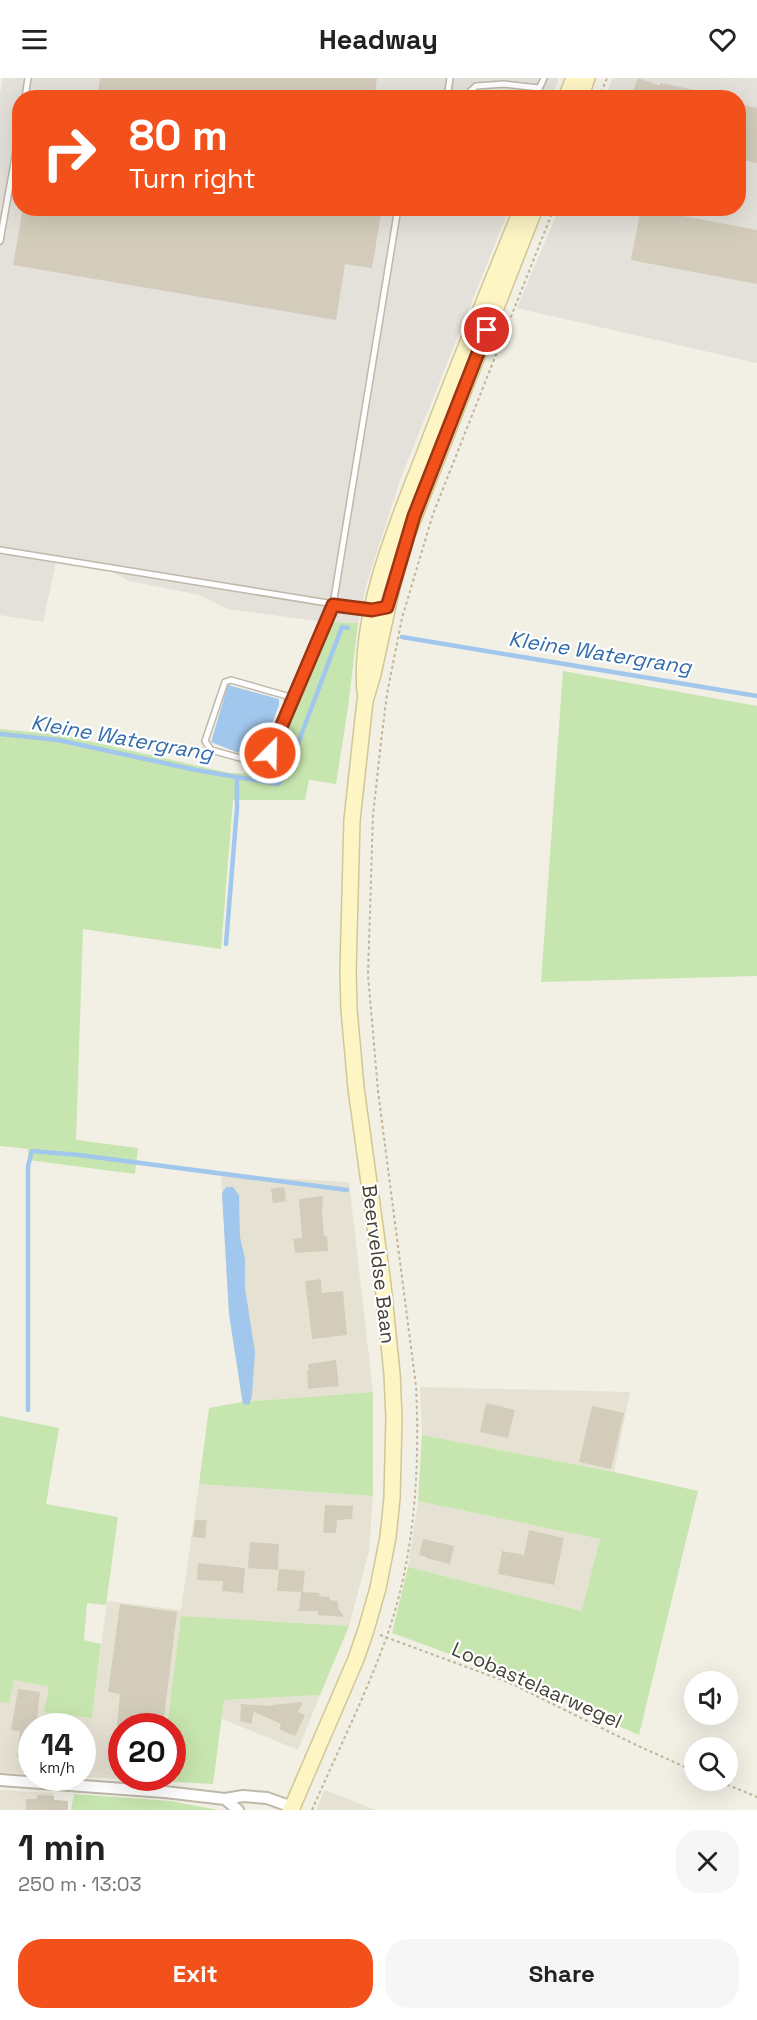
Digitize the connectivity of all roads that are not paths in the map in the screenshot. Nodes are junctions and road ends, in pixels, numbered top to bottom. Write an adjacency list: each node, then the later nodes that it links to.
1 (544, 78): 2 (lane)
2 (539, 88): 3 (lane)
3 (472, 90)
4 (12, 174): 8 (lane)
5 (397, 216): 10 (lane)
6 (519, 216): 11 (main road, Beerveldse Baan)
7 (532, 216): 11 (main road, Beerveldse Baan)
8 (0, 241)
9 (0, 550): 10 (lane)
10 (333, 605): 11 (lane); 12 (lane)
11 (379, 608): 15 (main road, Beerveldse Baan)
12 (289, 708): 12 (lane)
13 (0, 1780): 14 (street)
14 (225, 1799): 15 (street); 16 (street)
15 (291, 1809)
16 (238, 1810)

